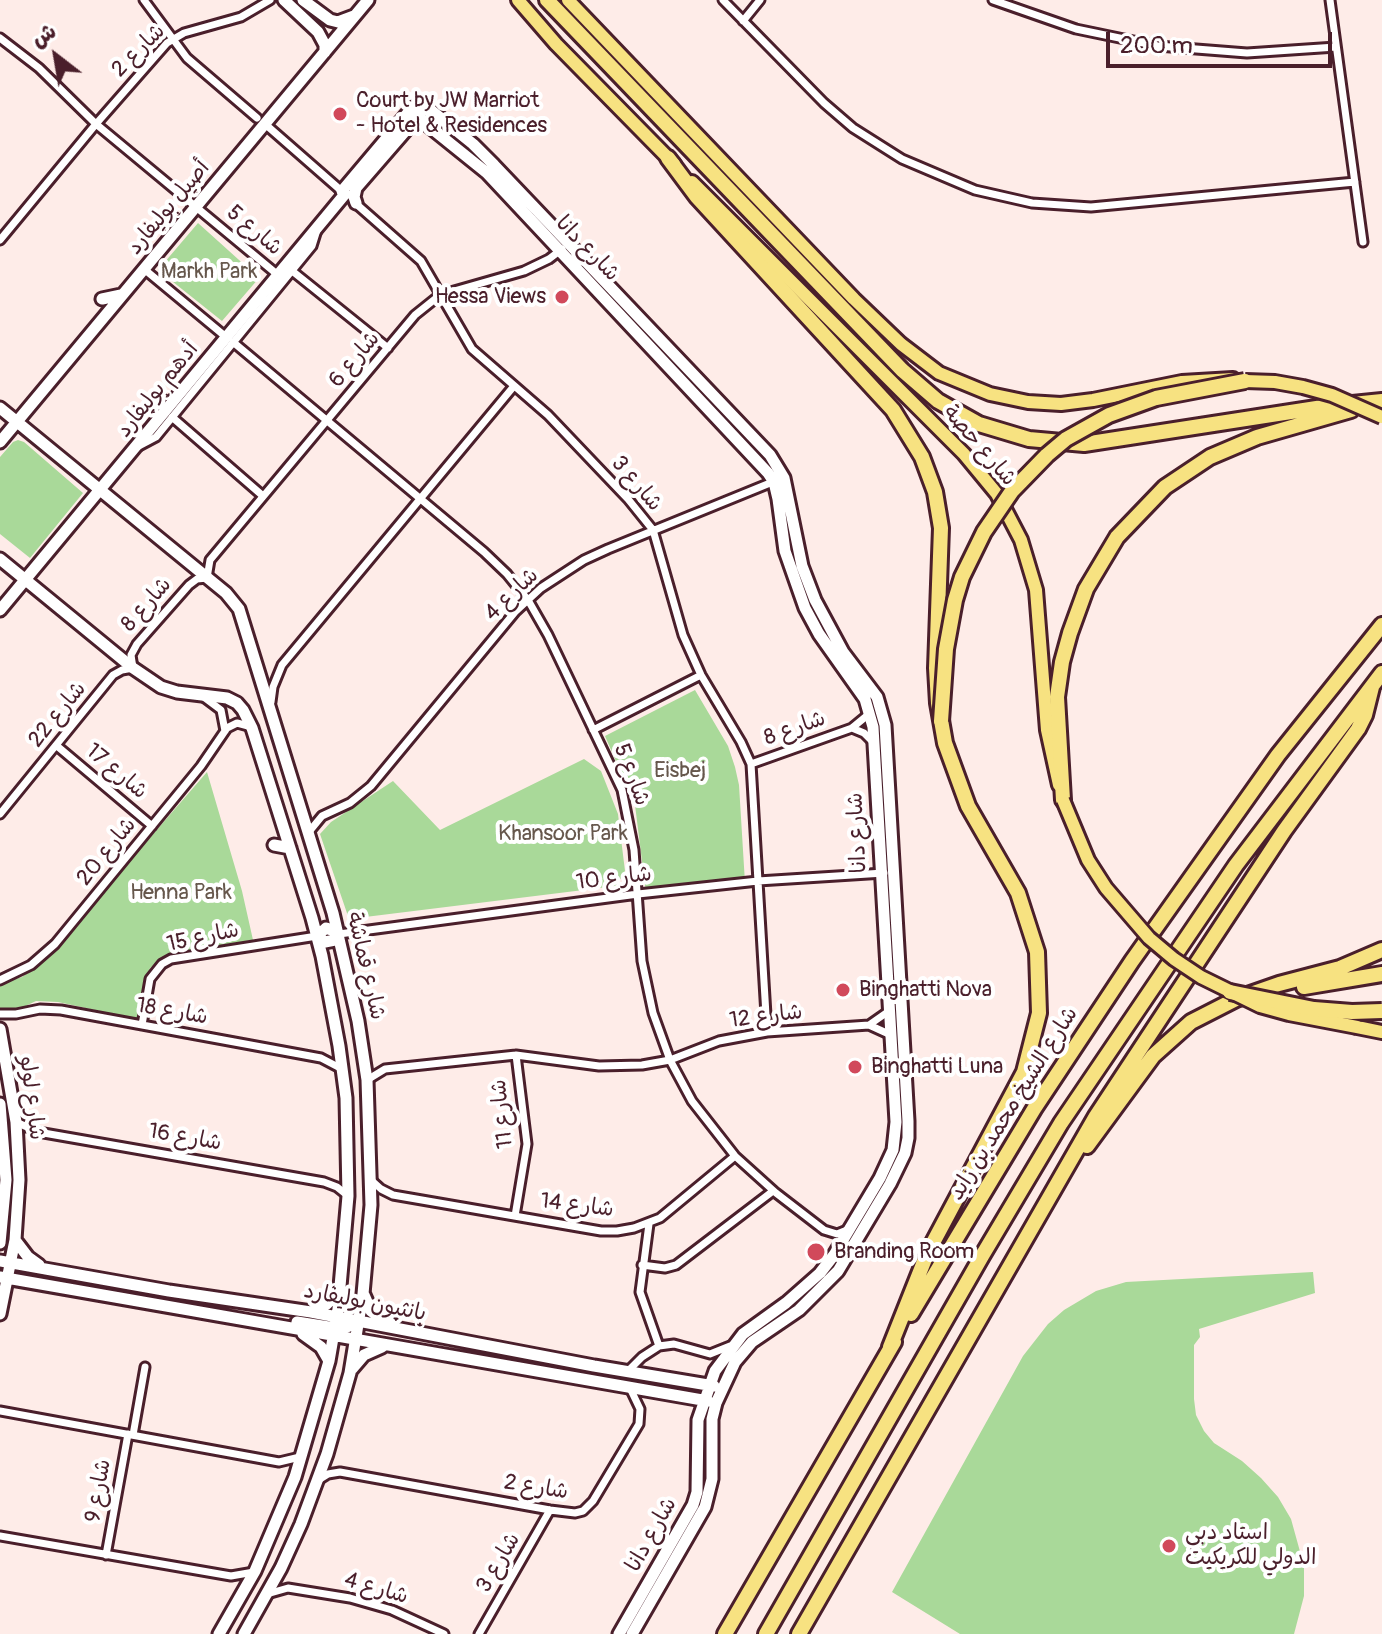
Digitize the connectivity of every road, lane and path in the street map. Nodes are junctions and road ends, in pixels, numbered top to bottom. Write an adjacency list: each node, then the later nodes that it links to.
1 (144, 0): 16 (street, شارع 3)
2 (270, 0): 16 (street, شارع 2)
3 (284, 0): 18 (street)
4 (303, 0): 13 (street)
5 (368, 0): 13 (street, أصيل بوليفارد)
6 (518, 0): 22 (main road, شارع حصة)
7 (547, 0): 47 (highway)
8 (568, 0): 45 (main road, شارع حصة, bridge)
9 (723, 0): 14 (street)
10 (760, 0): 14 (street)
11 (993, 0): 17 (street)
12 (1330, 0): 17 (street)
13 (354, 16): 18 (street, أصيل بوليفارد)
14 (743, 21): 23 (street)
15 (0, 38): 21 (street)
16 (172, 39): 20 (street, شارع 3); 21 (street, شارع 2)
17 (1336, 47): 23 (street)
18 (325, 52): 20 (street, أصيل بوليفارد)
19 (414, 114): 24 (street, أدهم بوليفارد); 25 (street); 32 (street, شارع دانا); 32 (street, شارع دانا)
20 (261, 121): 24 (street, شارع 3); 26 (street, أصيل بوليفارد)
21 (96, 124): 26 (street, شارع 5); 29 (street, شارع 2)
22 (668, 158): 78 (highway, bridge); 86 (main road, شارع حصة)
23 (1355, 182): 31 (street)
24 (344, 193): 25 (street, شارع 3); 28 (street, أدهم بوليفارد)
25 (356, 203): 37 (street, شارع 3)
26 (196, 206): 33 (street, أصيل بوليفارد); 35 (street, شارع 5)
27 (0, 223): 29 (street)
28 (318, 225): 34 (street); 35 (street, أدهم بوليفارد)
29 (8, 230): 30 (street, شارع 2)
30 (0, 240)
31 (1363, 242)
32 (565, 246): 37 (street, شارع 6); 55 (street, شارع دانا)
33 (144, 269): 36 (street, أصيل بوليفارد); 41 (street, شارع 5)
34 (291, 270): 40 (street); 42 (street)
35 (278, 275): 39 (street, أدهم بوليفارد)
36 (122, 295): 38 (street); 52 (street, أصيل بوليفارد)
37 (440, 295): 42 (street, شارع 6); 46 (street, شارع 3)
38 (102, 299)
39 (257, 300): 40 (street); 41 (street, أدهم بوليفارد)
40 (253, 318): 41 (street)
41 (230, 340): 43 (street); 44 (street, أدهم بوليفارد); 51 (street, شارع 5)
42 (388, 348): 51 (street, شارع 6)
43 (209, 372): 44 (street); 49 (street)
44 (194, 377): 54 (street, أدهم بوليفارد)
45 (1245, 381): 50 (main road, شارع حصة, bridge); 78 (highway, bridge)
46 (514, 386): 58 (street); 59 (street, شارع 3)
47 (1382, 401): 86 (highway)
48 (0, 408): 52 (street, شارع قماشة)
49 (172, 417): 54 (street); 57 (street)
50 (1382, 417)
51 (327, 421): 57 (street, شارع 6); 58 (street, شارع 5)
52 (17, 422): 53 (street, أصيل بوليفارد); 56 (street, شارع قماشة)
53 (0, 442)
54 (137, 447): 56 (street, أدهم بوليفارد)
55 (779, 480): 59 (street, شارع 4); 77 (street, شارع دانا); 95 (street, شارع دانا)
56 (100, 491): 62 (street, شارع قماشة); 64 (street, أدهم بوليفارد)
57 (263, 496): 61 (street, شارع 6)
58 (420, 499): 65 (street, شارع 5); 69 (street)
59 (653, 530): 65 (street, شارع 4); 73 (street, شارع 3)
60 (0, 559): 64 (street, شارع قماشة)
61 (210, 560): 62 (street); 63 (street)
62 (192, 566): 63 (street, شارع قماشة)
63 (207, 578): 70 (street, شارع قماشة); 71 (street, شارع 8)
64 (25, 579): 66 (street, أدهم بوليفارد); 68 (street, شارع قماشة)
65 (528, 600): 81 (street, شارع 5); 89 (street, شارع 4)
66 (0, 610)
67 (1382, 625): 161 (highway, شارع الشيخ محمد بن زايد)
68 (112, 651): 71 (street, شارع قماشة); 72 (street, شارع 22)
69 (282, 665): 70 (street); 76 (street)
70 (257, 667): 76 (street, شارع قماشة)
71 (133, 668): 72 (street, شارع 22); 75 (street, شارع قماشة)
72 (113, 675): 84 (street, شارع 22)
73 (701, 675): 81 (street); 85 (street, شارع 3)
74 (1378, 678): 135 (highway); 197 (highway)
75 (198, 694): 79 (street, شارع قماشة); 82 (street)
76 (270, 711): 87 (street, شارع قماشة)
77 (870, 711): 80 (street, شارع 8); 83 (street, شارع دانا)
78 (941, 721): 161 (highway)
79 (252, 728): 82 (street); 93 (street, شارع قماشة)
80 (852, 728): 83 (street, شارع 8); 85 (street, شارع 8)
81 (593, 730): 97 (street, شارع 5)
82 (225, 731): 90 (street, شارع 20)
83 (874, 742): 94 (street, شارع دانا)
84 (57, 746): 88 (street, شارع 22); 90 (street, شارع 17)
85 (751, 764): 96 (street, شارع 3)
86 (1063, 800): 103 (main road, شارع حصة, bridge)
87 (301, 808): 89 (street); 91 (street, شارع قماشة)
88 (0, 814)
89 (322, 816): 91 (street, شارع 4)
90 (152, 826): 102 (street, شارع 20)
91 (308, 833): 98 (street, شارع قماشة)
92 (274, 845): 93 (street)
93 (290, 848): 99 (street, شارع قماشة)
94 (881, 873): 95 (street, شارع 10); 96 (street, شارع 10); 105 (street, شارع دانا)
95 (894, 874): 168 (street, شارع دانا)
96 (758, 881): 97 (street, شارع 10); 112 (street, شارع 3)
97 (638, 894): 98 (street, شارع 10); 119 (street, شارع 5)
98 (339, 934): 99 (street); 118 (street, شارع قماشة)
99 (317, 936): 109 (street, شارع 15); 115 (street, شارع قماشة)
100 (1382, 950): 104 (highway)
101 (1382, 974): 104 (highway)
102 (1, 979)
103 (1230, 992): 106 (highway, bridge); 113 (main road, شارع حصة, bridge)
104 (1252, 994): 135 (highway)
105 (889, 1011): 110 (street); 114 (street, شارع دانا)
106 (1382, 1011)
107 (0, 1014): 108 (street, شارع 18)
108 (16, 1014): 109 (street, شارع 18); 111 (street)
109 (142, 1025): 117 (street, شارع 18)
110 (869, 1025): 112 (street, شارع 12); 114 (street, شارع 12)
111 (0, 1029): 124 (street, شارع لولو)
112 (767, 1032): 119 (street, شارع 12)
113 (1382, 1032)
114 (891, 1035): 139 (street, شارع دانا)
115 (339, 1046): 117 (street); 120 (street, شارع قماشة)
116 (516, 1055): 119 (street, شارع 12); 121 (street, شارع 12); 137 (street, شارع 11)
117 (321, 1058): 120 (street, شارع 18)
118 (364, 1060): 121 (street); 122 (street, شارع قماشة)
119 (670, 1060): 128 (street, شارع 5)
120 (343, 1069): 129 (street, شارع قماشة)
121 (385, 1069): 122 (street)
122 (367, 1080): 130 (street, شارع قماشة)
123 (0, 1107): 125 (street, شارع لولو)
124 (16, 1122): 126 (street, شارع 16); 127 (street, شارع لولو)
125 (2, 1131): 141 (street, شارع لولو)
126 (38, 1132): 127 (street); 131 (street, شارع 16)
127 (17, 1141): 142 (street, شارع لولو)
128 (735, 1156): 132 (street, شارع 5); 138 (street, شارع 14)
129 (348, 1174): 131 (street, شارع 16); 134 (street, شارع قماشة)
130 (371, 1180): 133 (street, شارع 14); 136 (street, شارع قماشة)
131 (324, 1182): 134 (street, شارع 16)
132 (773, 1191): 140 (street, شارع 5); 144 (street)
133 (393, 1195): 136 (street); 137 (street, شارع 14)
134 (348, 1196): 148 (street, شارع قماشة)
135 (1050, 1198): 198 (highway)
136 (371, 1205): 149 (street, شارع قماشة)
137 (515, 1216): 138 (street, شارع 14)
138 (649, 1224): 144 (street)
139 (849, 1229): 140 (street); 143 (street, شارع دانا)
140 (824, 1230): 143 (street)
141 (0, 1239)
142 (15, 1240): 145 (street); 146 (street, شارع لولو)
143 (834, 1255): 158 (street, شارع دانا)
144 (642, 1265): 160 (street)
145 (46, 1269): 146 (street, بانثيون بوليفارد); 147 (street, بانثيون بوليفارد)
146 (5, 1270): 147 (street); 151 (street, شارع لولو); 152 (street, بانثيون بوليفارد)
147 (77, 1274): 150 (street, بانثيون بوليفارد)
148 (341, 1286): 150 (street); 153 (street, شارع قماشة)
149 (363, 1294): 155 (street, شارع قماشة); 156 (street)
150 (311, 1312): 153 (street, بانثيون بوليفارد)
151 (0, 1314)
152 (261, 1322): 153 (street); 154 (street, بانثيون بوليفارد)
153 (335, 1327): 154 (street, بانثيون بوليفارد); 155 (street, بانثيون بوليفارد); 155 (street, بانثيون بوليفارد); 162 (street, شارع قماشة)
154 (296, 1329): 162 (street)
155 (356, 1330): 156 (street, بانثيون بوليفارد); 157 (street); 159 (street, بانثيون بوليفارد); 165 (street, شارع قماشة)
156 (399, 1330): 157 (street, بانثيون بوليفارد)
157 (426, 1335): 164 (street, بانثيون بوليفارد)
158 (732, 1345): 160 (street); 166 (street, شارع دانا)
159 (387, 1346): 165 (street); 167 (street, بانثيون بوليفارد)
160 (659, 1346): 164 (street)
161 (890, 1347): 196 (highway, شارع الشيخ محمد بن زايد)
162 (329, 1361): 176 (street, شارع قماشة)
163 (145, 1367): 174 (street, شارع 9)
164 (627, 1372): 166 (street, بانثيون بوليفارد)
165 (350, 1373): 175 (street, شارع قماشة)
166 (709, 1385): 168 (street, بانثيون بوليفارد); 170 (street, شارع دانا)
167 (628, 1387): 169 (street, بانثيون بوليفارد); 181 (street, شارع 2)
168 (722, 1388): 171 (street, شارع دانا)
169 (678, 1396): 170 (street, بانثيون بوليفارد); 173 (street)
170 (703, 1400): 171 (street, بانثيون بوليفارد); 173 (street, شارع دانا)
171 (716, 1403): 195 (street, شارع دانا)
172 (0, 1411): 174 (street)
173 (698, 1420): 194 (street, شارع دانا)
174 (130, 1434): 177 (street); 183 (street, شارع 9)
175 (327, 1454): 178 (street); 180 (street, شارع قماشة)
176 (303, 1456): 177 (street); 179 (street, شارع قماشة)
177 (279, 1462): 179 (street)
178 (340, 1472): 180 (street); 181 (street, شارع 2)
179 (295, 1477): 185 (street, شارع قماشة)
180 (318, 1480): 184 (street, شارع قماشة)
181 (550, 1510): 193 (street, شارع 3)
182 (0, 1536): 183 (street)
183 (106, 1555): 186 (street)
184 (281, 1568): 187 (street); 188 (street, شارع قماشة)
185 (255, 1571): 186 (street); 189 (street, شارع قماشة)
186 (231, 1576): 189 (street)
187 (296, 1588): 188 (street, شارع 4); 192 (street, شارع 4)
188 (267, 1594): 191 (street, شارع قماشة)
189 (242, 1597): 190 (street, شارع قماشة)
190 (219, 1634)
191 (244, 1634)
192 (444, 1634)
193 (479, 1634)
194 (619, 1634)
195 (632, 1634)
196 (725, 1634)
197 (766, 1634)
198 (799, 1634)

